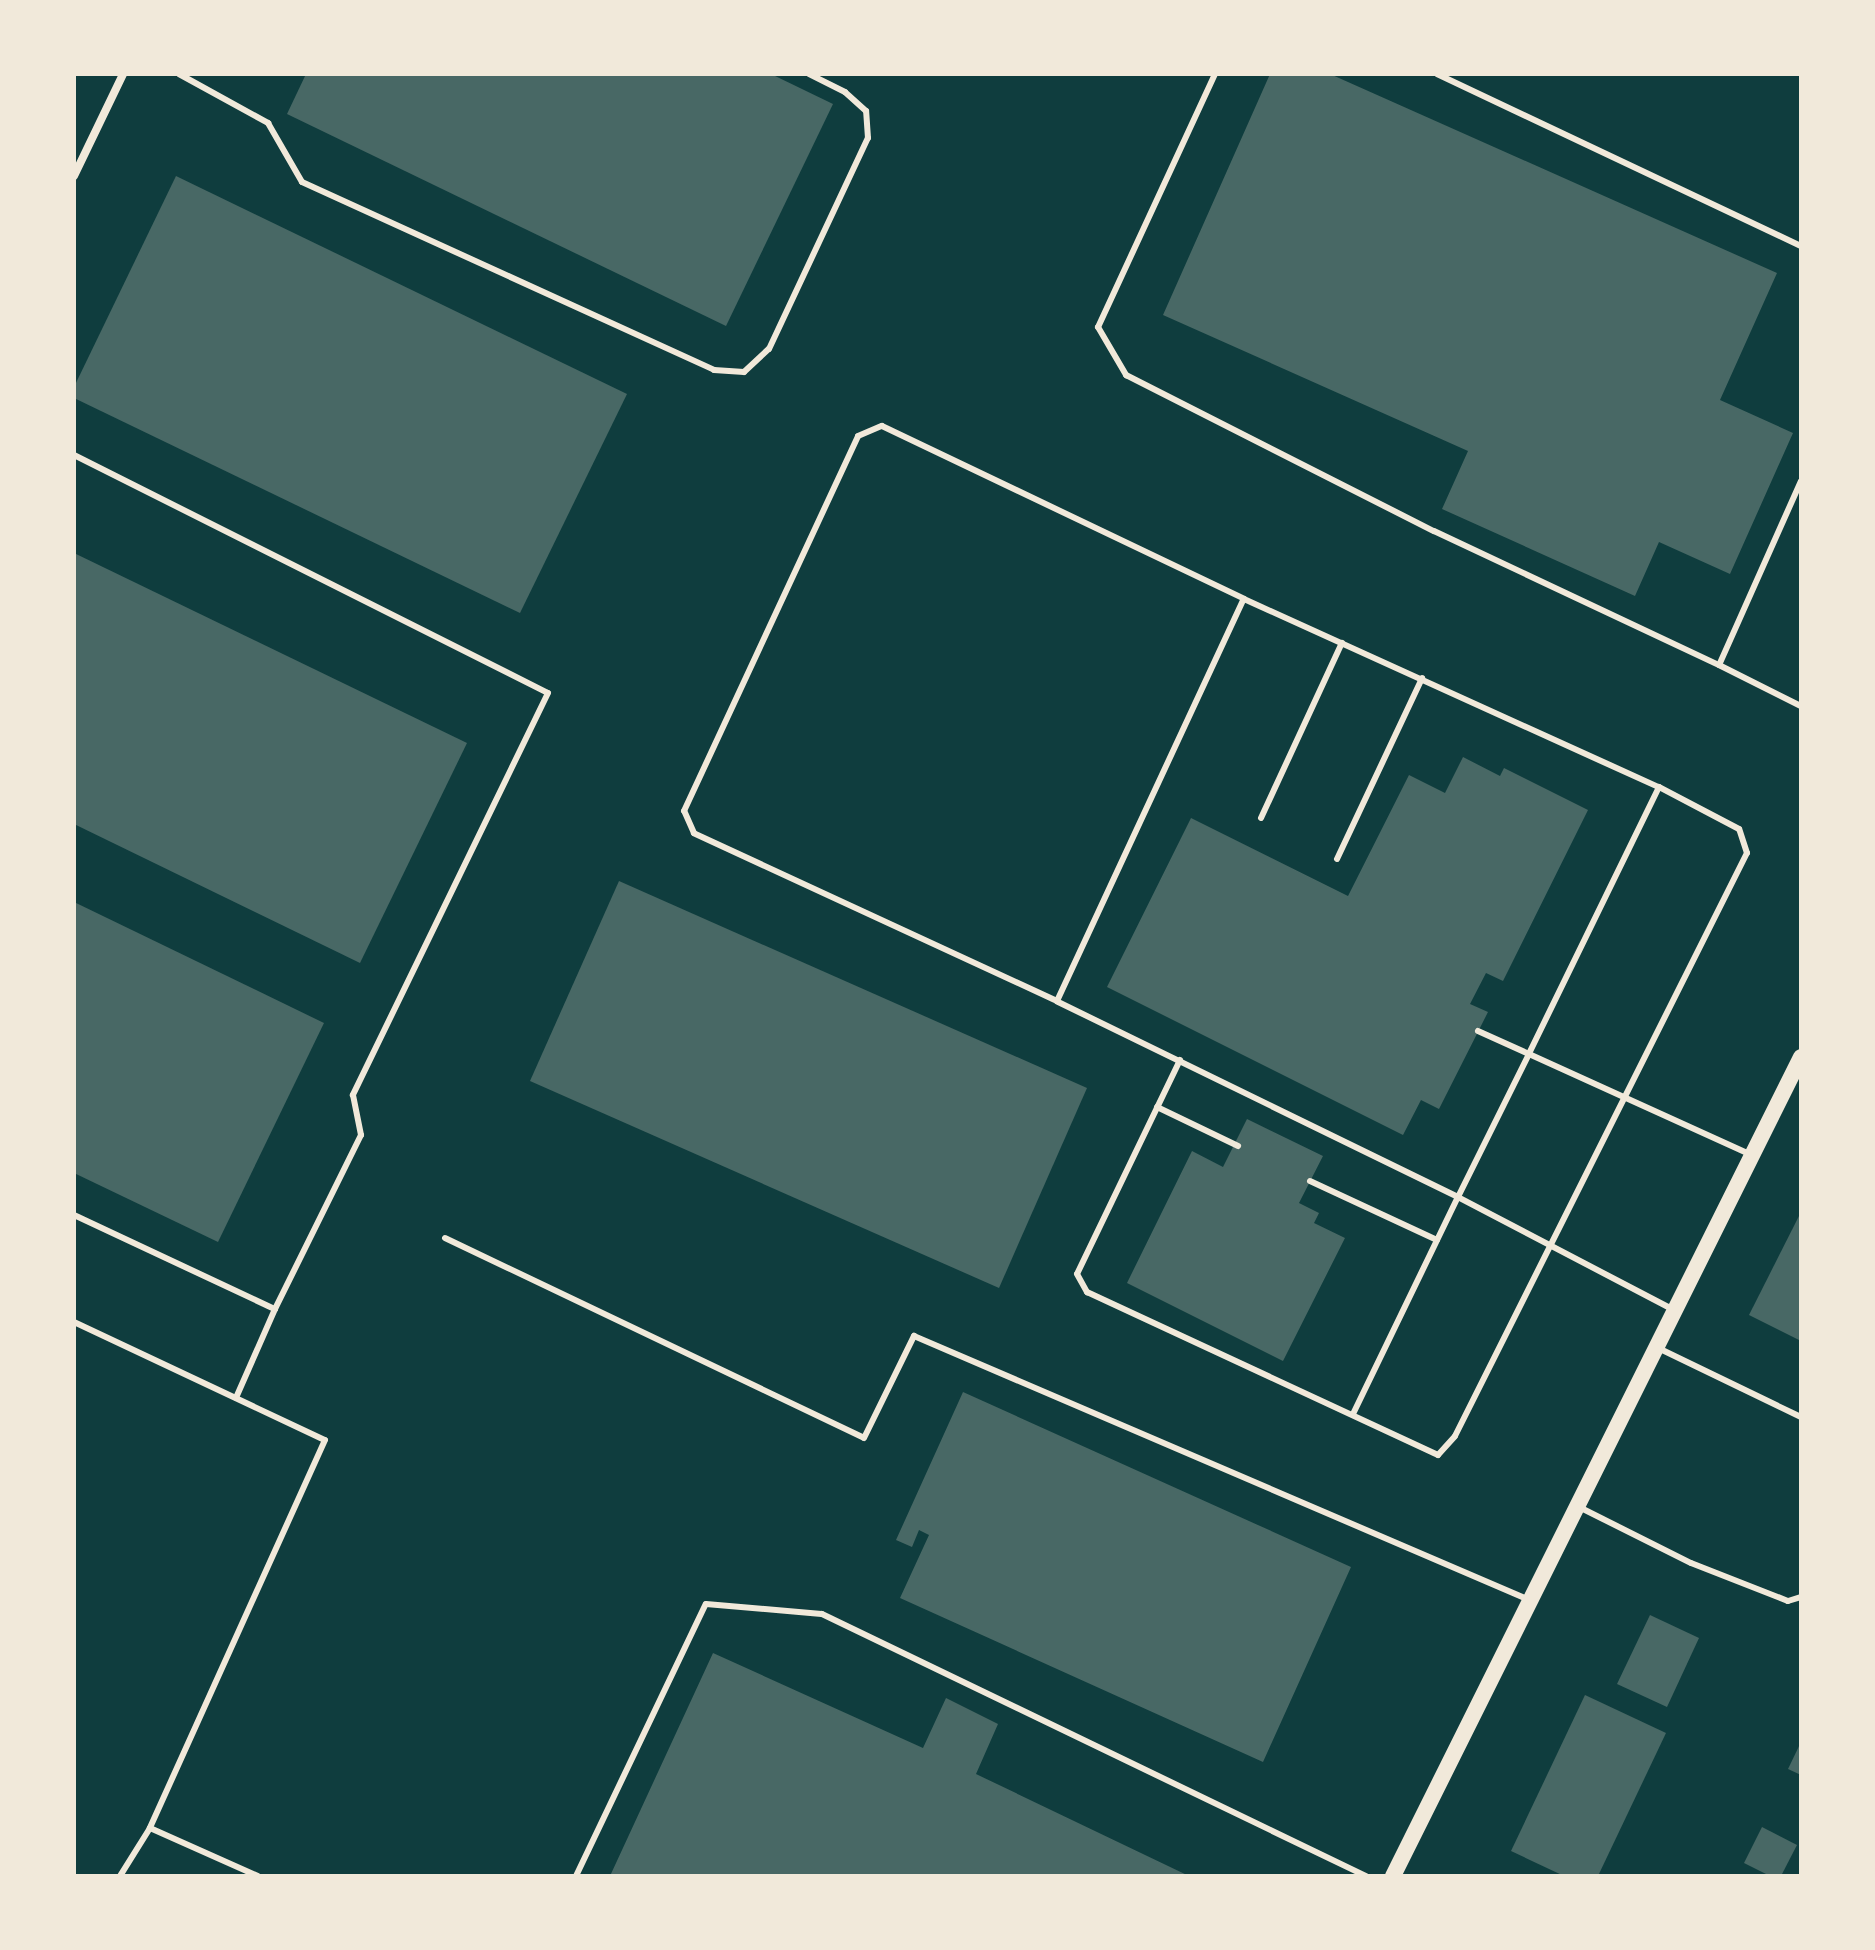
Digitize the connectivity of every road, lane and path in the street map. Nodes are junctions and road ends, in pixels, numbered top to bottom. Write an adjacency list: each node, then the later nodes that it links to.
1 (123, 74): 6 (street)
2 (179, 74): 3 (lane)
3 (809, 74)
4 (1215, 74): 12 (lane)
5 (1437, 74): 7 (lane)
6 (74, 176)
7 (1801, 246)
8 (74, 455): 33 (lane)
9 (1801, 481): 12 (lane)
10 (1244, 599): 11 (lane); 18 (lane); 18 (lane)
11 (1342, 643): 13 (lane); 16 (lane)
12 (1719, 665): 14 (lane)
13 (1422, 678): 15 (lane); 17 (lane)
14 (1801, 706)
15 (1659, 787): 20 (lane); 23 (lane)
16 (1261, 818)
17 (1337, 859)
18 (1057, 1001): 22 (lane)
19 (1478, 1031): 20 (lane)
20 (1529, 1054): 23 (lane); 28 (lane)
21 (1801, 1057): 26 (main road)
22 (1180, 1060): 24 (lane); 28 (lane)
23 (1626, 1096): 26 (lane); 32 (lane)
24 (1157, 1107): 25 (lane); 38 (lane)
25 (1238, 1146)
26 (1752, 1155): 34 (main road)
27 (1310, 1181): 31 (lane)
28 (1458, 1197): 31 (lane); 32 (lane)
29 (74, 1215): 33 (lane)
30 (445, 1238): 42 (lane)
31 (1437, 1240): 38 (lane)
32 (1550, 1246): 34 (lane); 38 (lane)
33 (275, 1309): 37 (lane)
34 (1675, 1310): 36 (main road)
35 (74, 1322): 37 (lane)
36 (1656, 1347): 39 (lane); 40 (main road)
37 (236, 1398): 43 (lane)
38 (1353, 1414)
39 (1801, 1417)
40 (1577, 1506): 41 (lane); 42 (main road)
41 (1801, 1597)
42 (1531, 1601): 48 (main road)
43 (150, 1828): 44 (lane); 45 (lane)
44 (120, 1876)
45 (258, 1876)
46 (576, 1876): 47 (lane)
47 (1366, 1876)
48 (1393, 1876)

